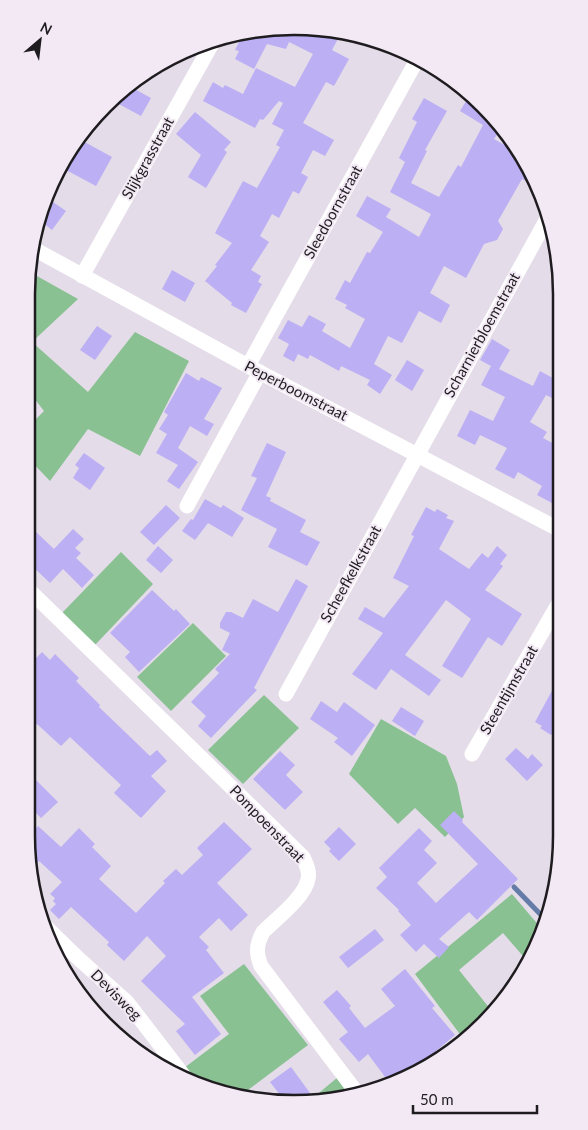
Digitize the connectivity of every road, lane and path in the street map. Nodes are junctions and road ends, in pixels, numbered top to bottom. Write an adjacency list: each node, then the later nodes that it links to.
1 (208, 50): 5 (street, Slijkgrasstraat)
2 (414, 65): 6 (street, Sleedoornstraat)
3 (543, 225): 7 (street, Scharnierbloemstraat)
4 (38, 252): 5 (street, Peperboomstraat)
5 (82, 276): 6 (street, Peperboomstraat)
6 (254, 369): 7 (street, Peperboomstraat); 8 (street, Sleedoornstraat)
7 (417, 454): 9 (street, Peperboomstraat); 12 (street, Scheefkelkstraat)
8 (187, 506)
9 (553, 526)
10 (35, 596): 16 (street, Pompoenstraat)
11 (553, 613): 13 (street, Steentijmstraat)
12 (286, 694)
13 (472, 754)
14 (55, 936): 15 (street, Devisweg)
15 (177, 1067)
16 (354, 1088)

